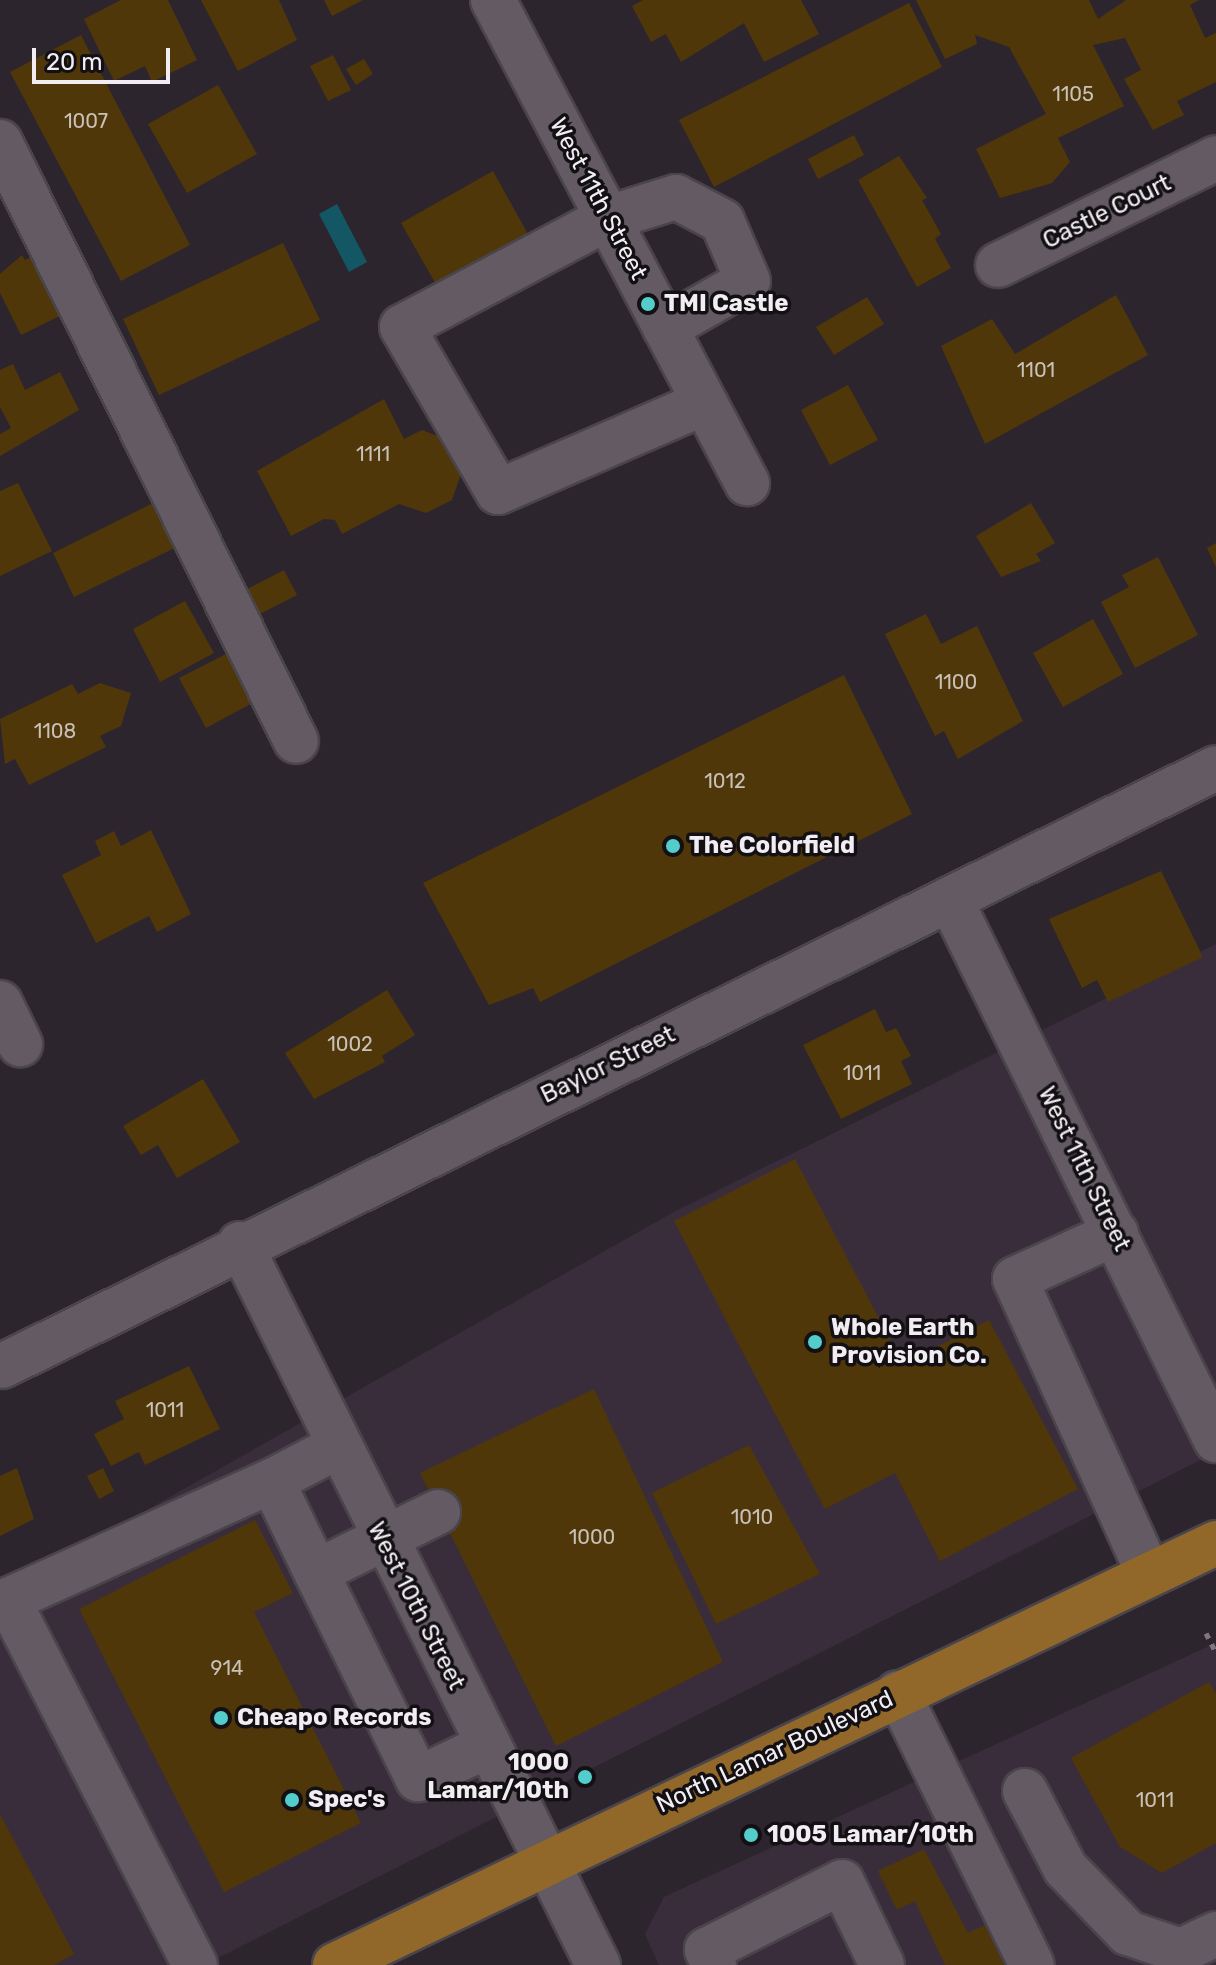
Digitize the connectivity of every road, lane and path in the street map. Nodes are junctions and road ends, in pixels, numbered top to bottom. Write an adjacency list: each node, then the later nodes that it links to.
1 (493, 0): 4 (street, West 11th Street)
2 (0, 142): 9 (street)
3 (1216, 158): 5 (street, Castle Court)
4 (608, 218): 6 (street, West 11th Street); 6 (street); 7 (street)
5 (998, 265)
6 (665, 328): 7 (street, West 11th Street)
7 (704, 403): 8 (street, West 11th Street)
8 (747, 483)
9 (296, 741)
10 (1216, 768): 11 (street, Baylor Street)
11 (950, 899): 14 (street, West 11th Street); 15 (street, Baylor Street)
12 (0, 1003): 13 (street)
13 (20, 1044)
14 (1116, 1233): 17 (street, West 11th Street); 24 (street)
15 (240, 1244): 16 (street, Baylor Street); 18 (street, West 10th Street)
16 (2, 1366)
17 (1216, 1440)
18 (335, 1448): 19 (street); 21 (street, West 10th Street)
19 (272, 1481): 23 (street); 32 (street)
20 (438, 1512): 21 (street)
21 (382, 1539): 23 (street); 28 (street, West 10th Street)
22 (1216, 1543): 24 (main road, North Lamar Boulevard)
23 (316, 1572): 28 (street)
24 (1149, 1574): 27 (main road, North Lamar Boulevard)
25 (1206, 1633): 26 (path)
26 (1216, 1653)
27 (898, 1693): 30 (main road, North Lamar Boulevard); 37 (street)
28 (487, 1746): 30 (street, West 10th Street)
29 (1025, 1791): 31 (street)
30 (546, 1862): 33 (main road, North Lamar Boulevard); 34 (street, West 10th Street)
31 (1216, 1934)
32 (195, 1965)
33 (335, 1965)
34 (598, 1965)
35 (714, 1965): 36 (street)
36 (882, 1965)
37 (1032, 1965)

